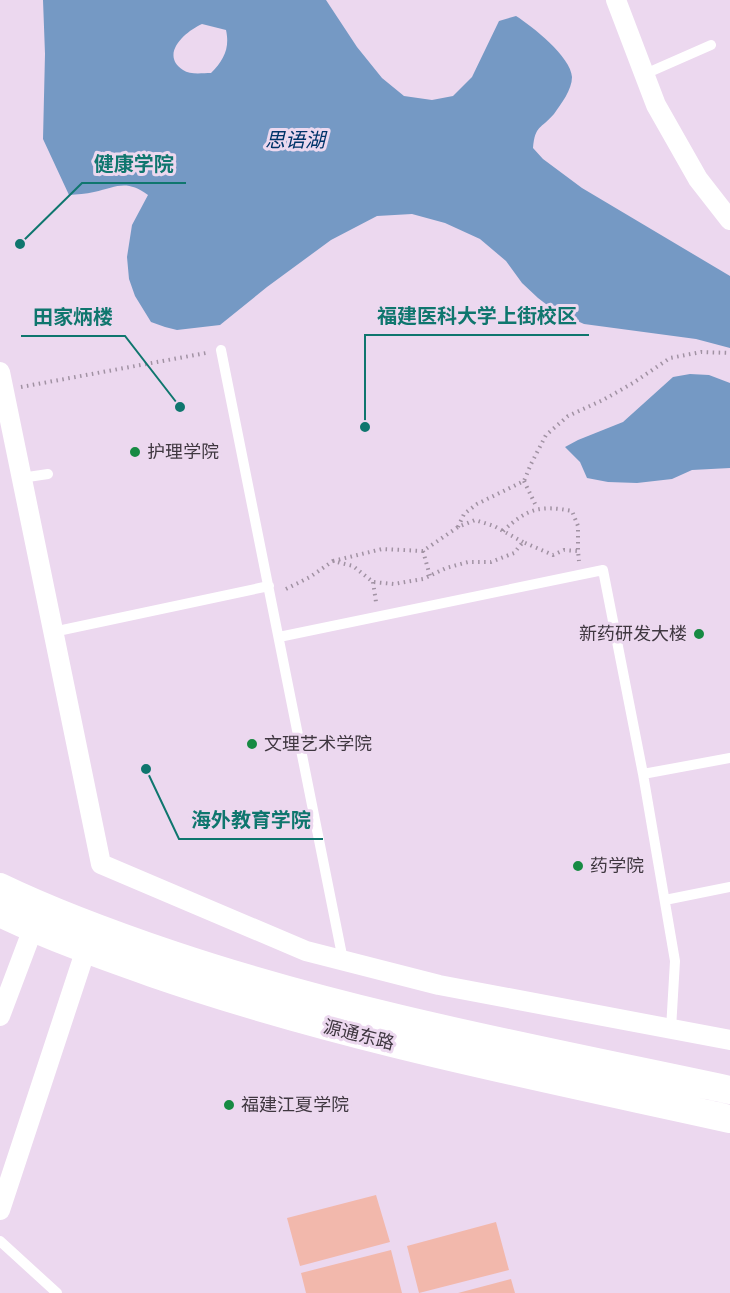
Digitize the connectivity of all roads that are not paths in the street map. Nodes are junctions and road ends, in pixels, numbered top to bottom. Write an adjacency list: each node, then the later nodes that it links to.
1 (616, 0): 3 (street)
2 (711, 45): 3 (lane)
3 (645, 74): 4 (street)
4 (730, 220)
5 (221, 350): 9 (lane)
6 (2, 381): 8 (street)
7 (48, 474): 8 (lane)
8 (21, 478): 10 (street)
9 (270, 591): 10 (lane); 11 (lane)
10 (53, 632): 20 (street)
11 (279, 637): 13 (lane); 20 (lane)
12 (730, 758): 13 (lane)
13 (643, 774): 16 (lane)
14 (0, 887): 18 (main road, 源通东路)
15 (730, 887): 16 (lane)
16 (665, 900): 22 (lane)
17 (0, 913): 18 (main road, 源通东路)
18 (37, 918): 19 (main road, 源通东路); 21 (street)
19 (90, 939): 24 (main road, 源通东路); 25 (main road, 源通东路); 26 (street)
20 (343, 960): 22 (street)
21 (0, 1016)
22 (671, 1029): 23 (street)
23 (730, 1040)
24 (730, 1090)
25 (730, 1119)
26 (0, 1210)
27 (0, 1241): 28 (lane)
28 (57, 1293)

